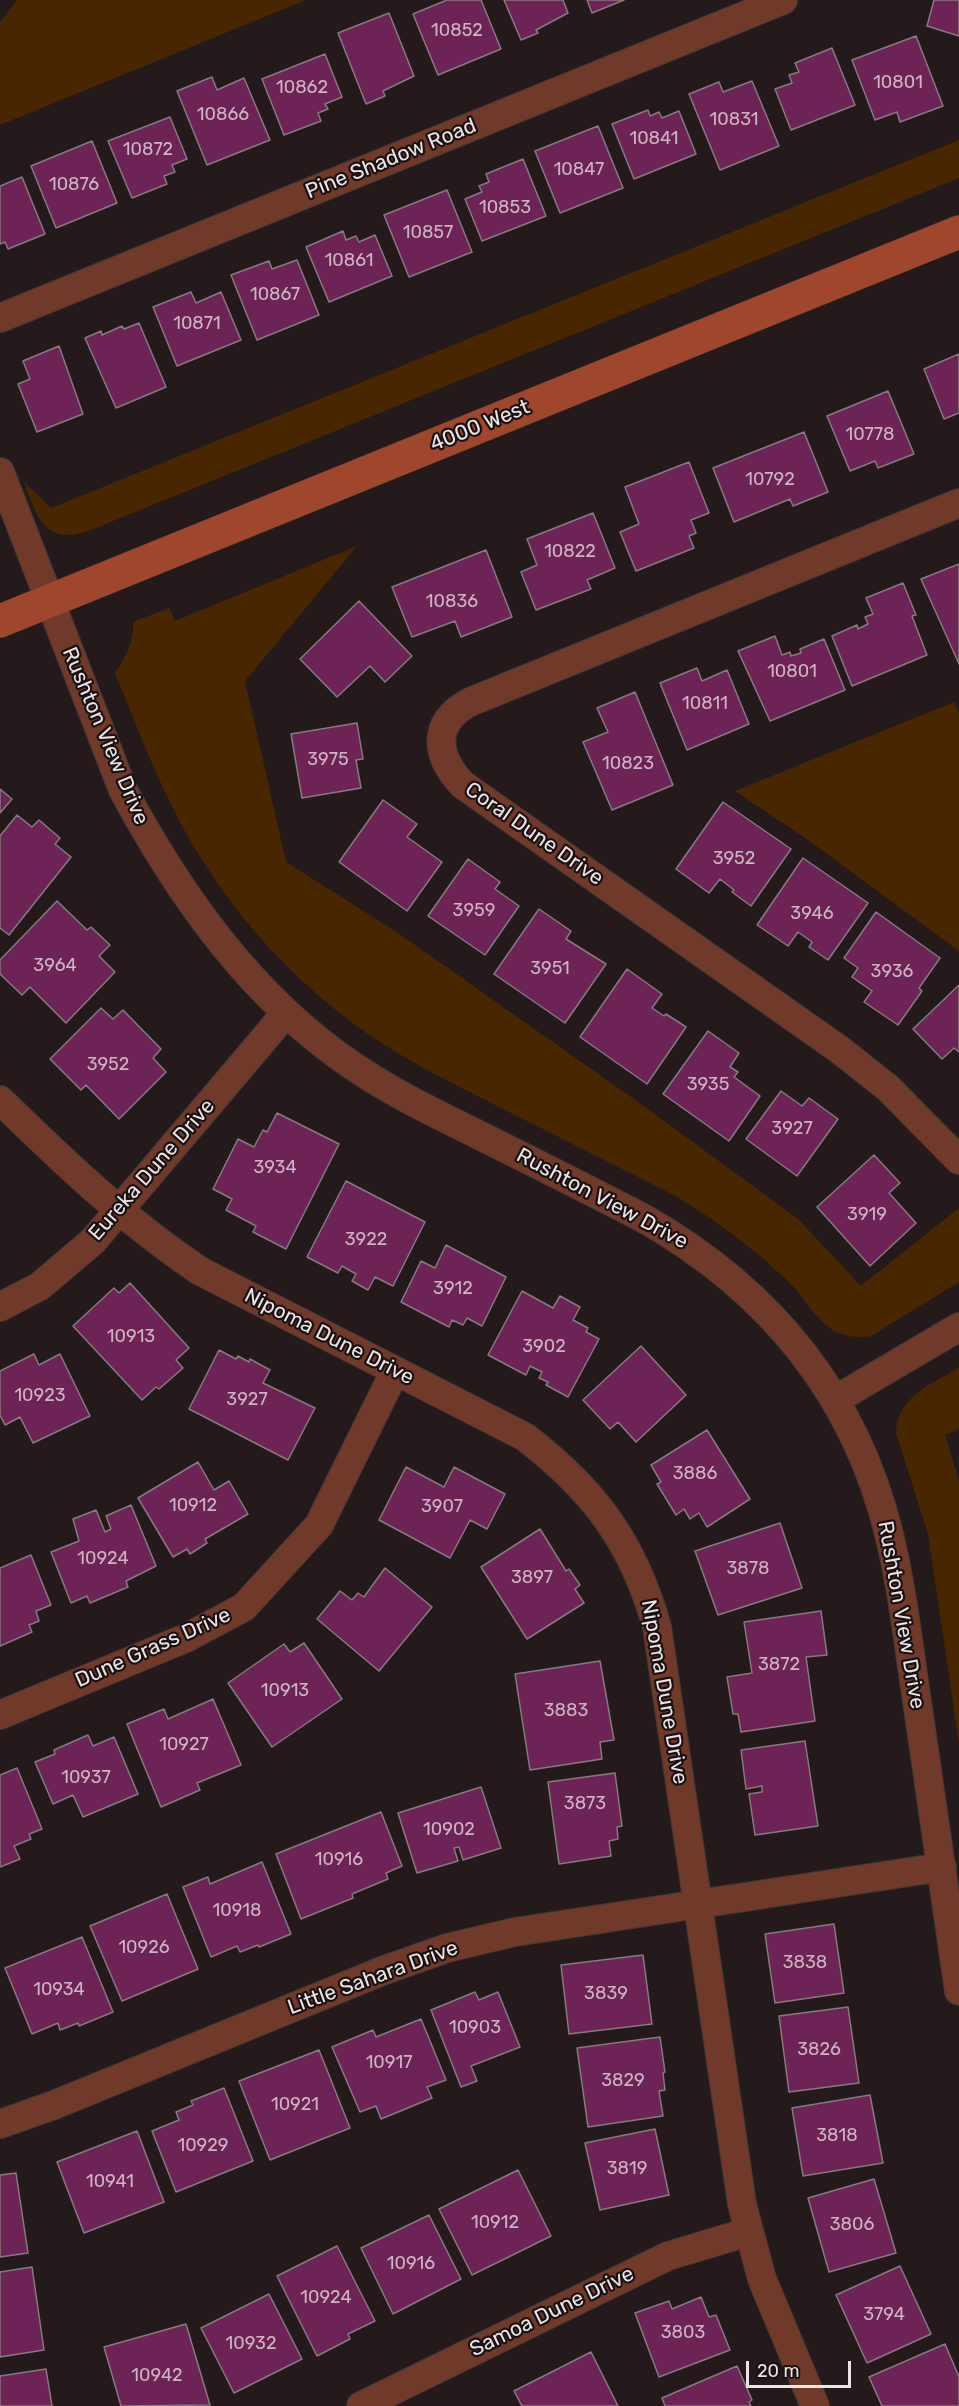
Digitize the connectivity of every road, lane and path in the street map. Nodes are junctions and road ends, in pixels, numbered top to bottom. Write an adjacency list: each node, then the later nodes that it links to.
1 (783, 0): 3 (street, Pine Shadow Road)
2 (959, 232): 6 (main road, 4000 West)
3 (0, 318)
4 (0, 472): 6 (street, Rushton View Drive)
5 (959, 502): 10 (street, Coral Dune Drive)
6 (49, 601): 7 (main road, 4000 West); 8 (street, Rushton View Drive)
7 (0, 621)
8 (286, 1013): 11 (street, Eureka Dune Drive); 15 (street, Rushton View Drive)
9 (0, 1100): 11 (street, Nipoma Dune Drive)
10 (959, 1160)
11 (118, 1210): 12 (street, Eureka Dune Drive); 14 (street, Nipoma Dune Drive)
12 (0, 1308)
13 (959, 1327): 15 (street)
14 (395, 1371): 16 (street, Dune Grass Drive); 18 (street, Nipoma Dune Drive)
15 (835, 1400): 17 (street, Rushton View Drive)
16 (0, 1715)
17 (942, 1867): 18 (street, Little Sahara Drive); 19 (street, Rushton View Drive)
18 (696, 1904): 20 (street, Little Sahara Drive); 21 (street, Nipoma Dune Drive)
19 (959, 1991)
20 (0, 2124)
21 (748, 2232): 22 (street, Samoa Dune Drive); 23 (street, Nipoma Dune Drive)
22 (361, 2406)
23 (815, 2406)

